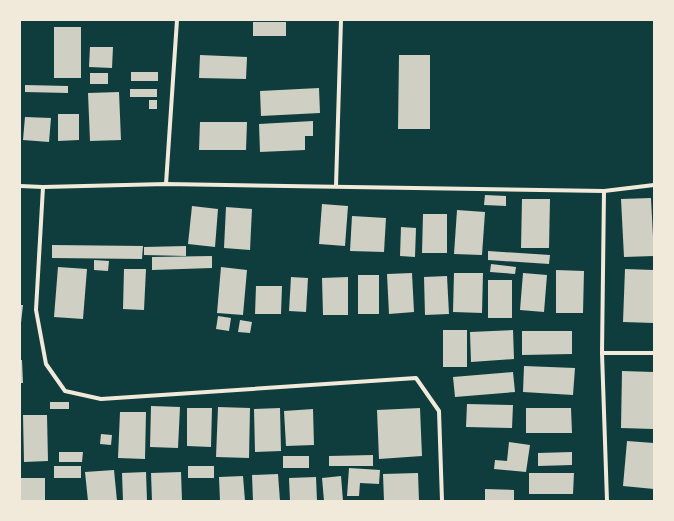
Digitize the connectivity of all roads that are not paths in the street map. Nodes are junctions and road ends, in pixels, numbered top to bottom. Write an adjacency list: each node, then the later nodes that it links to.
1 (177, 20): 3 (street)
2 (341, 20): 6 (street)
3 (166, 184): 6 (street); 7 (street)
4 (654, 185): 8 (street)
5 (20, 186): 7 (street)
6 (336, 186): 8 (street)
7 (43, 187): 11 (street)
8 (604, 191): 9 (street)
9 (602, 353): 10 (street); 12 (street)
10 (654, 353)
11 (442, 501)
12 (607, 501)

